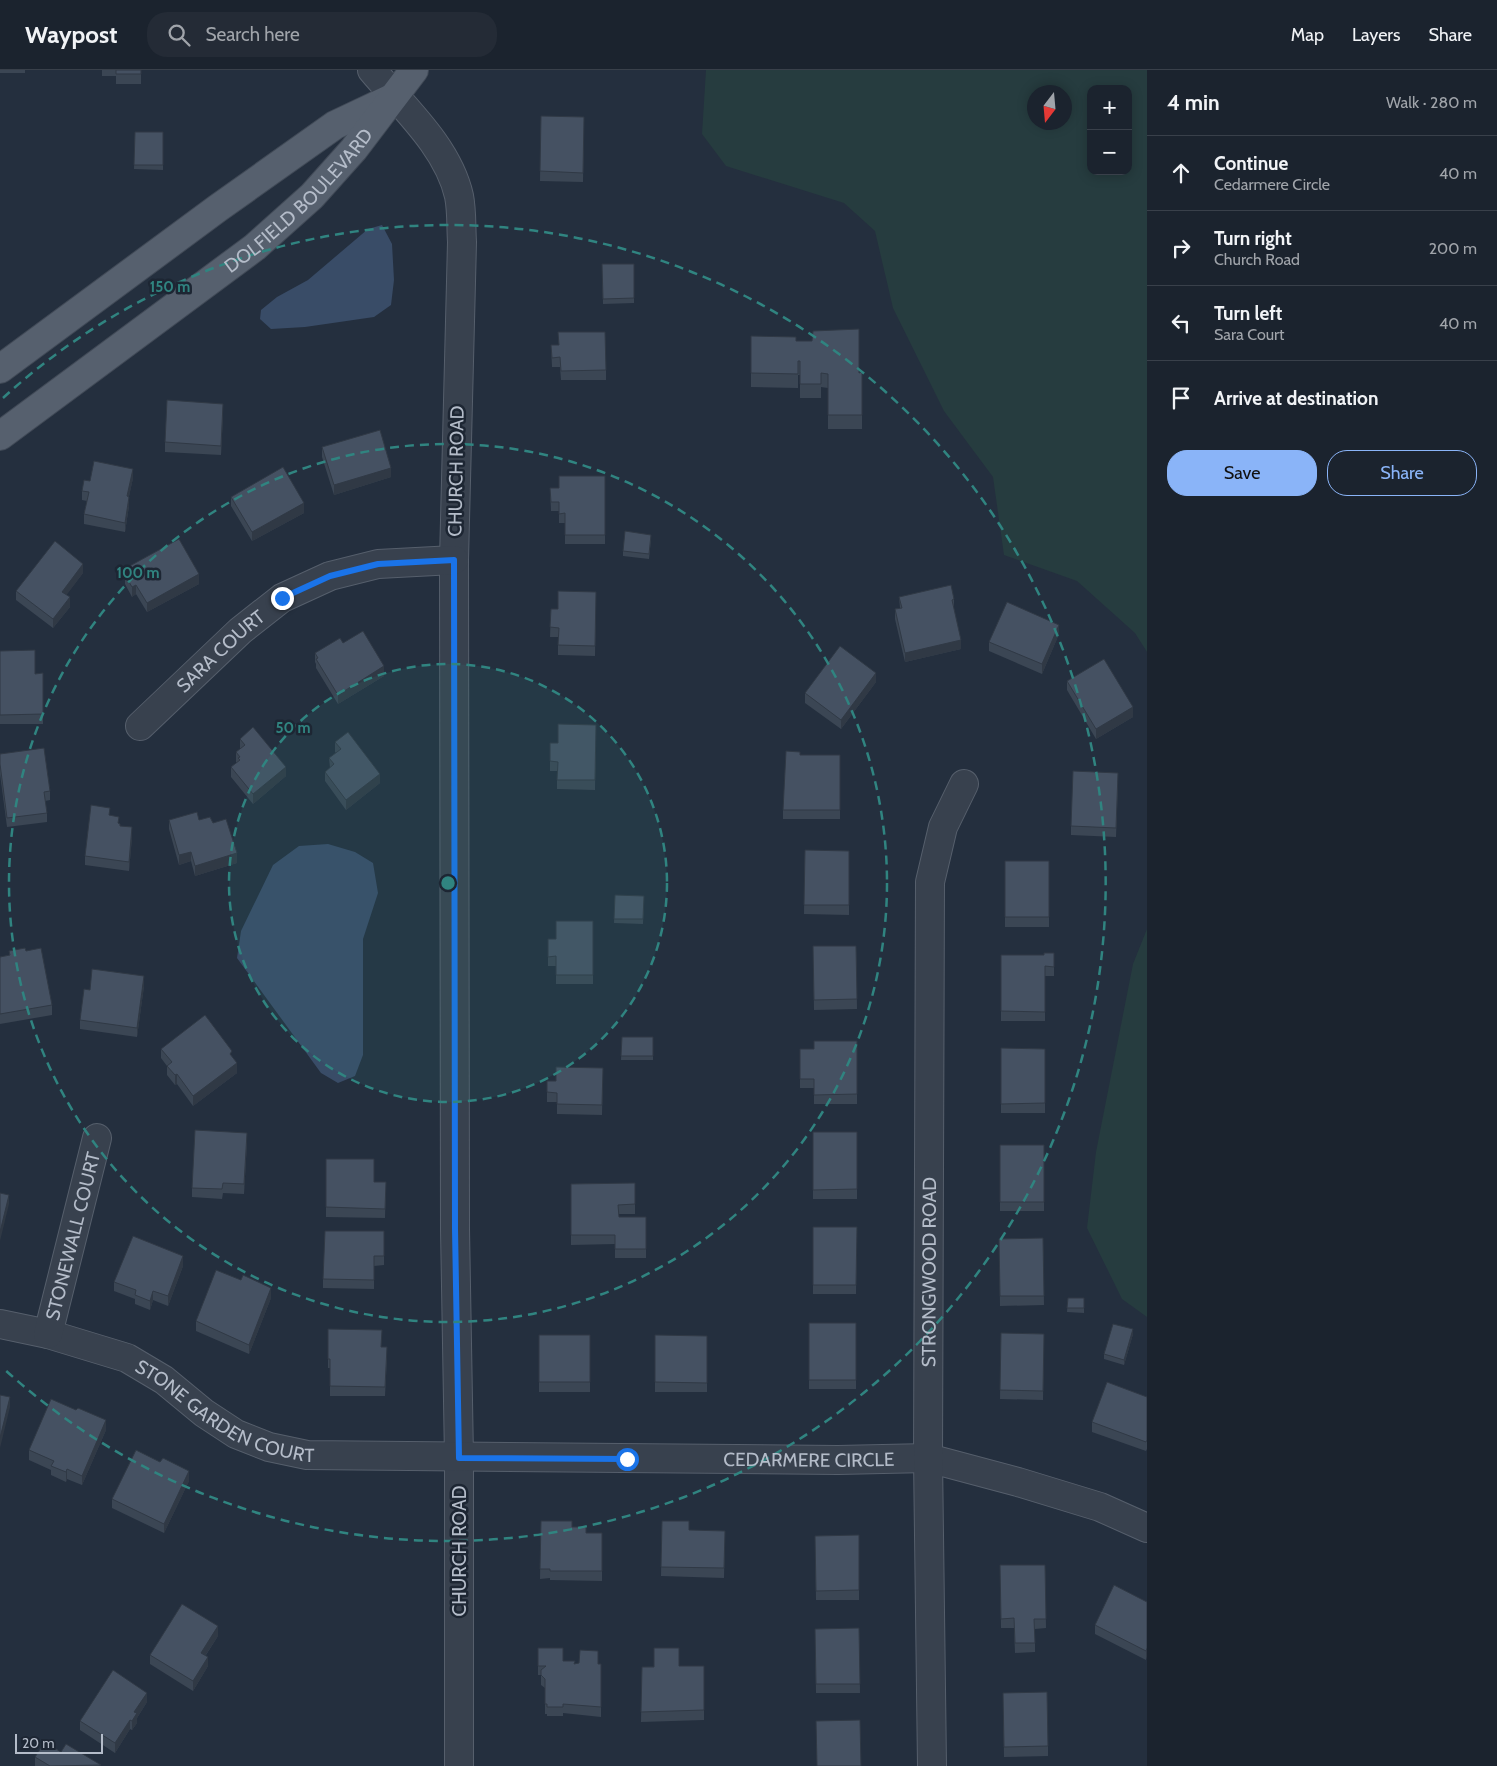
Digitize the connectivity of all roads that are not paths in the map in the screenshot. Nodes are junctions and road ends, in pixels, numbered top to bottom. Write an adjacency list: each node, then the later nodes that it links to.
1 (372, 70): 3 (street, CHURCH ROAD)
2 (414, 70): 3 (main road, DOLFIELD BOULEVARD)
3 (394, 97): 4 (main road, DOLFIELD BOULEVARD); 5 (main road, DOLFIELD BOULEVARD); 6 (street, CHURCH ROAD)
4 (0, 369)
5 (0, 436)
6 (454, 560): 7 (street, SARA COURT); 12 (street, CHURCH ROAD)
7 (140, 726)
8 (964, 784): 13 (street, STRONGWOOD ROAD)
9 (97, 1138): 11 (street, STONEWALL COURT)
10 (0, 1324): 11 (street, STONE GARDEN COURT)
11 (48, 1334): 12 (street, STONE GARDEN COURT)
12 (459, 1458): 13 (street, CEDARMERE CIRCLE); 15 (street, CHURCH ROAD)
13 (928, 1458): 14 (street, CEDARMERE CIRCLE); 16 (street, STRONGWOOD ROAD)
14 (1147, 1528)
15 (458, 1766)
16 (932, 1766)

